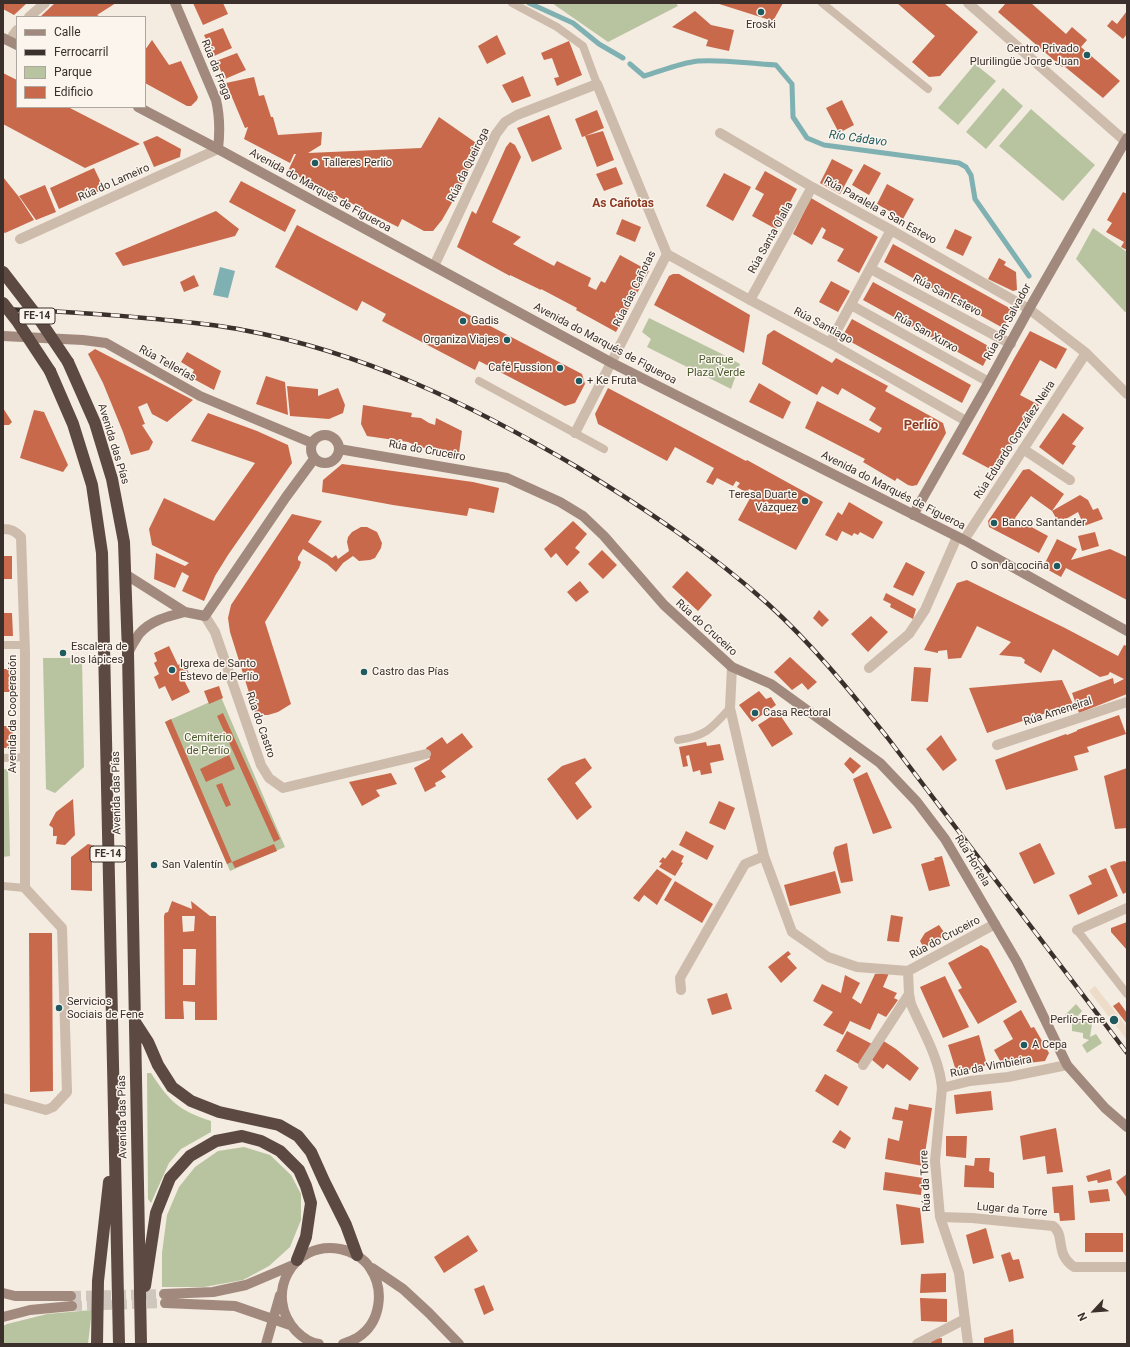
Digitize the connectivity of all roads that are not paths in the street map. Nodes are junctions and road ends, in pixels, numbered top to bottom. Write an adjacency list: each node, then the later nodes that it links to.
1 (45, 3): 6 (street)
2 (175, 3): 14 (street, Rúa da Fraga)
3 (512, 3): 9 (lane)
4 (822, 3): 10 (lane)
5 (968, 3): 13 (street)
6 (31, 16)
7 (16, 32): 8 (street)
8 (10, 41)
9 (597, 84): 18 (street, Rúa das Cañotas); 19 (street, Rúa da Queiroga)
10 (928, 89)
11 (140, 108): 14 (street, Avenida do Marqués de Figueroa)
12 (720, 133): 15 (street, Rúa Paralela a San Estevo)
13 (1126, 140): 25 (street, Rúa San Salvador)
14 (218, 149): 17 (street, Rúa do Lameiro); 19 (street, Avenida do Marqués de Figueroa)
15 (812, 187): 16 (street, Rúa Paralela a San Estevo); 22 (street, Rúa Santa Olalla)
16 (891, 230): 20 (street); 25 (street, Rúa Paralela a San Estevo)
17 (20, 239)
18 (667, 254): 22 (street, Rúa Santiago); 30 (street, Rúa das Cañotas)
19 (434, 266): 30 (street, Avenida do Marqués de Figueroa)
20 (871, 269): 24 (street); 28 (street, Rúa San Estevo)
21 (3, 272): 45 (highway, Avenida das Pías / FE-14, bridge)
22 (750, 300): 27 (street, Rúa Santiago)
23 (3, 303): 77 (highway, Avenida das Pías / FE-14, bridge)
24 (851, 305): 27 (street); 32 (street, Rúa San Xurxo)
25 (1029, 309): 28 (street, Rúa San Salvador); 29 (street, Rúa Paralela a San Estevo)
26 (3, 336): 36 (street, Rúa Tellerías)
27 (830, 343): 34 (street, Rúa Santiago)
28 (1010, 344): 32 (street, Rúa San Salvador)
29 (1086, 353): 33 (street, Rúa Paralela a San Estevo); 39 (street, Rúa Eduardo González Neira)
30 (612, 363): 35 (street, Rúa das Cañotas); 42 (street, Avenida do Marqués de Figueroa)
31 (479, 381): 35 (lane)
32 (989, 382): 34 (street, Rúa San Salvador)
33 (1127, 394)
34 (966, 421): 42 (street, Rúa San Salvador)
35 (575, 433): 38 (lane)
36 (312, 443): 37 (street); 40 (street)
37 (339, 449): 40 (street); 52 (street, Rúa do Cruceiro)
38 (604, 449)
39 (1023, 449): 41 (street); 44 (street, Rúa Eduardo González Neira)
40 (314, 459): 47 (street)
41 (1070, 480)
42 (914, 515): 44 (street, Avenida do Marqués de Figueroa)
43 (3, 529): 50 (street, Avenida da Cooperación)
44 (960, 538): 48 (street, Avenida do Marqués de Figueroa); 53 (street, Rúa Eduardo González Neira)
45 (125, 574): 46 (street); 51 (highway, Avenida das Pías / FE-14)
46 (185, 612): 47 (street); 51 (street)
47 (205, 616): 58 (street, Rúa do Castro)
48 (1127, 631)
49 (3, 645): 50 (lane)
50 (25, 645): 59 (street, Avenida da Cooperación)
51 (128, 653): 71 (highway, Avenida das Pías / FE-14)
52 (732, 667): 55 (street, Rúa do Cruceiro); 65 (street, Rúa Hortela)
53 (869, 668)
54 (1127, 702): 57 (street, Rúa Ameneiral)
55 (730, 708): 56 (lane); 61 (street, Rúa do Cruceiro)
56 (678, 740)
57 (997, 745)
58 (426, 754)
59 (26, 757): 60 (lane); 63 (street, Avenida da Cooperación)
60 (3, 758)
61 (764, 856): 67 (street, Rúa do Cruceiro); 68 (street)
62 (3, 886): 63 (lane)
63 (26, 888): 75 (street)
64 (1127, 908): 66 (street)
65 (995, 924): 67 (street, Rúa do Cruceiro); 73 (street, Rúa Hortela)
66 (1077, 930): 70 (lane)
67 (908, 971): 69 (street, Rúa da Torre)
68 (681, 990)
69 (908, 994): 72 (street); 74 (street, Rúa da Torre)
70 (1127, 994)
71 (135, 1022): 79 (highway); 85 (highway, Avenida das Pías / FE-14)
72 (863, 1065)
73 (1067, 1066): 74 (street, Rúa da Vimbieira); 76 (street, Rúa Hortela)
74 (942, 1088): 78 (street, Rúa da Torre)
75 (3, 1098)
76 (1127, 1127)
77 (114, 1135): 90 (highway); 91 (highway, Avenida das Pías / FE-14)
78 (940, 1217): 82 (street, Lugar da Torre); 88 (street, Rúa da Torre)
79 (357, 1256): 80 (street); 81 (street)
80 (295, 1263): 83 (street); 85 (highway); 87 (street)
81 (370, 1267): 95 (street); 96 (street)
82 (1127, 1267)
83 (282, 1289): 87 (street); 89 (street)
84 (3, 1293): 86 (street)
85 (140, 1315): 92 (highway, Avenida das Pías / FE-14)
86 (3, 1317)
87 (272, 1318): 89 (street); 93 (street)
88 (965, 1319): 97 (street); 98 (street, Rúa da Torre)
89 (290, 1325): 94 (street)
90 (97, 1344)
91 (119, 1344)
92 (141, 1344)
93 (266, 1344)
94 (320, 1344)
95 (343, 1344)
96 (459, 1344)
97 (917, 1344)
98 (968, 1344)

